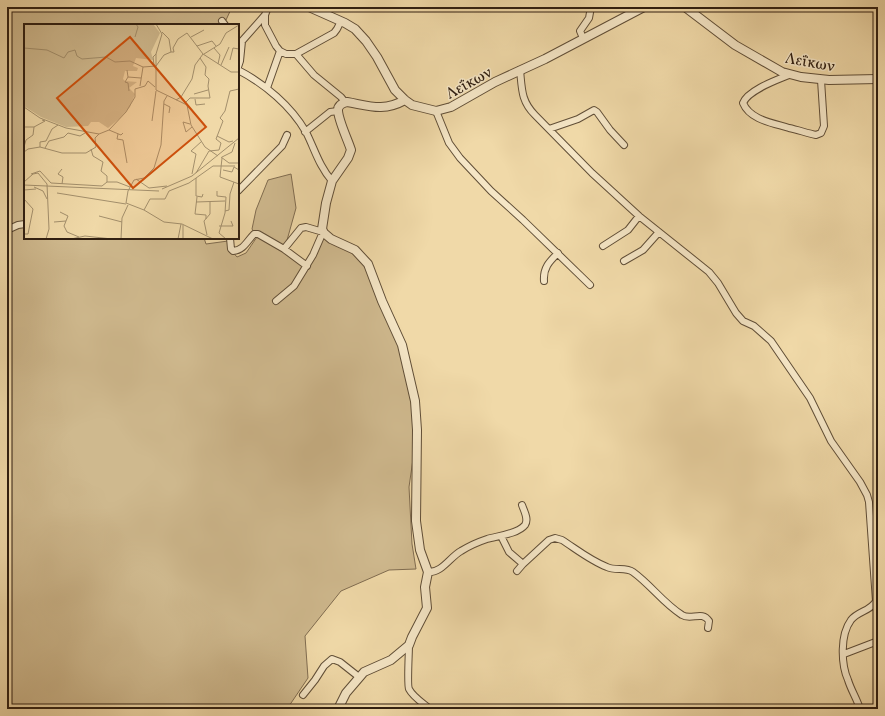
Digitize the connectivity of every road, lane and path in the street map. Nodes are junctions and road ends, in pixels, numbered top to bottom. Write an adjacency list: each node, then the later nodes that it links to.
1 (268, 7): 6 (street)
2 (309, 7): 7 (street, Λεΐκων)
3 (591, 7): 8 (street)
4 (644, 7): 8 (street, Λεΐκων)
5 (685, 7): 15 (street, Λεΐκων)
6 (266, 15): 9 (street); 10 (street)
7 (341, 21): 11 (street); 19 (street, Λεΐκων)
8 (583, 38): 13 (street, Λεΐκων)
9 (240, 43): 12 (street)
10 (280, 50): 11 (street); 18 (street)
11 (296, 54): 20 (street)
12 (239, 64)
13 (520, 70): 22 (street, Λεΐκων); 23 (street)
14 (239, 71): 18 (street)
15 (789, 75): 17 (street, Λεΐκων); 17 (street)
16 (878, 79): 17 (street, Λεΐκων)
17 (821, 80)
18 (267, 88): 24 (street)
19 (404, 100): 20 (street); 22 (street, Λεΐκων)
20 (345, 102): 21 (street)
21 (338, 111): 24 (street); 27 (street)
22 (436, 111): 37 (street)
23 (549, 129): 26 (street); 29 (street)
24 (305, 132): 27 (street)
25 (287, 135): 28 (street)
26 (624, 145)
27 (332, 181): 32 (street)
28 (239, 190)
29 (639, 216): 33 (street); 35 (street)
30 (24, 224): 31 (street)
31 (7, 230)
32 (323, 232): 36 (street); 39 (street); 47 (street)
33 (659, 232): 38 (street); 51 (street)
34 (230, 239): 36 (street)
35 (603, 246)
36 (284, 249): 39 (street)
37 (558, 253): 40 (street); 41 (street)
38 (624, 261)
39 (307, 266): 42 (street)
40 (544, 281)
41 (590, 285)
42 (276, 301)
43 (522, 505): 44 (street)
44 (501, 536): 45 (street); 47 (street)
45 (524, 564): 46 (street); 48 (street)
46 (517, 571)
47 (428, 572): 50 (street)
48 (708, 628)
49 (878, 641): 51 (street)
50 (409, 645): 52 (street); 55 (street)
51 (844, 654): 56 (street)
52 (359, 677): 53 (street); 54 (street)
53 (303, 695)
54 (338, 709)
55 (430, 709)
56 (860, 709)

